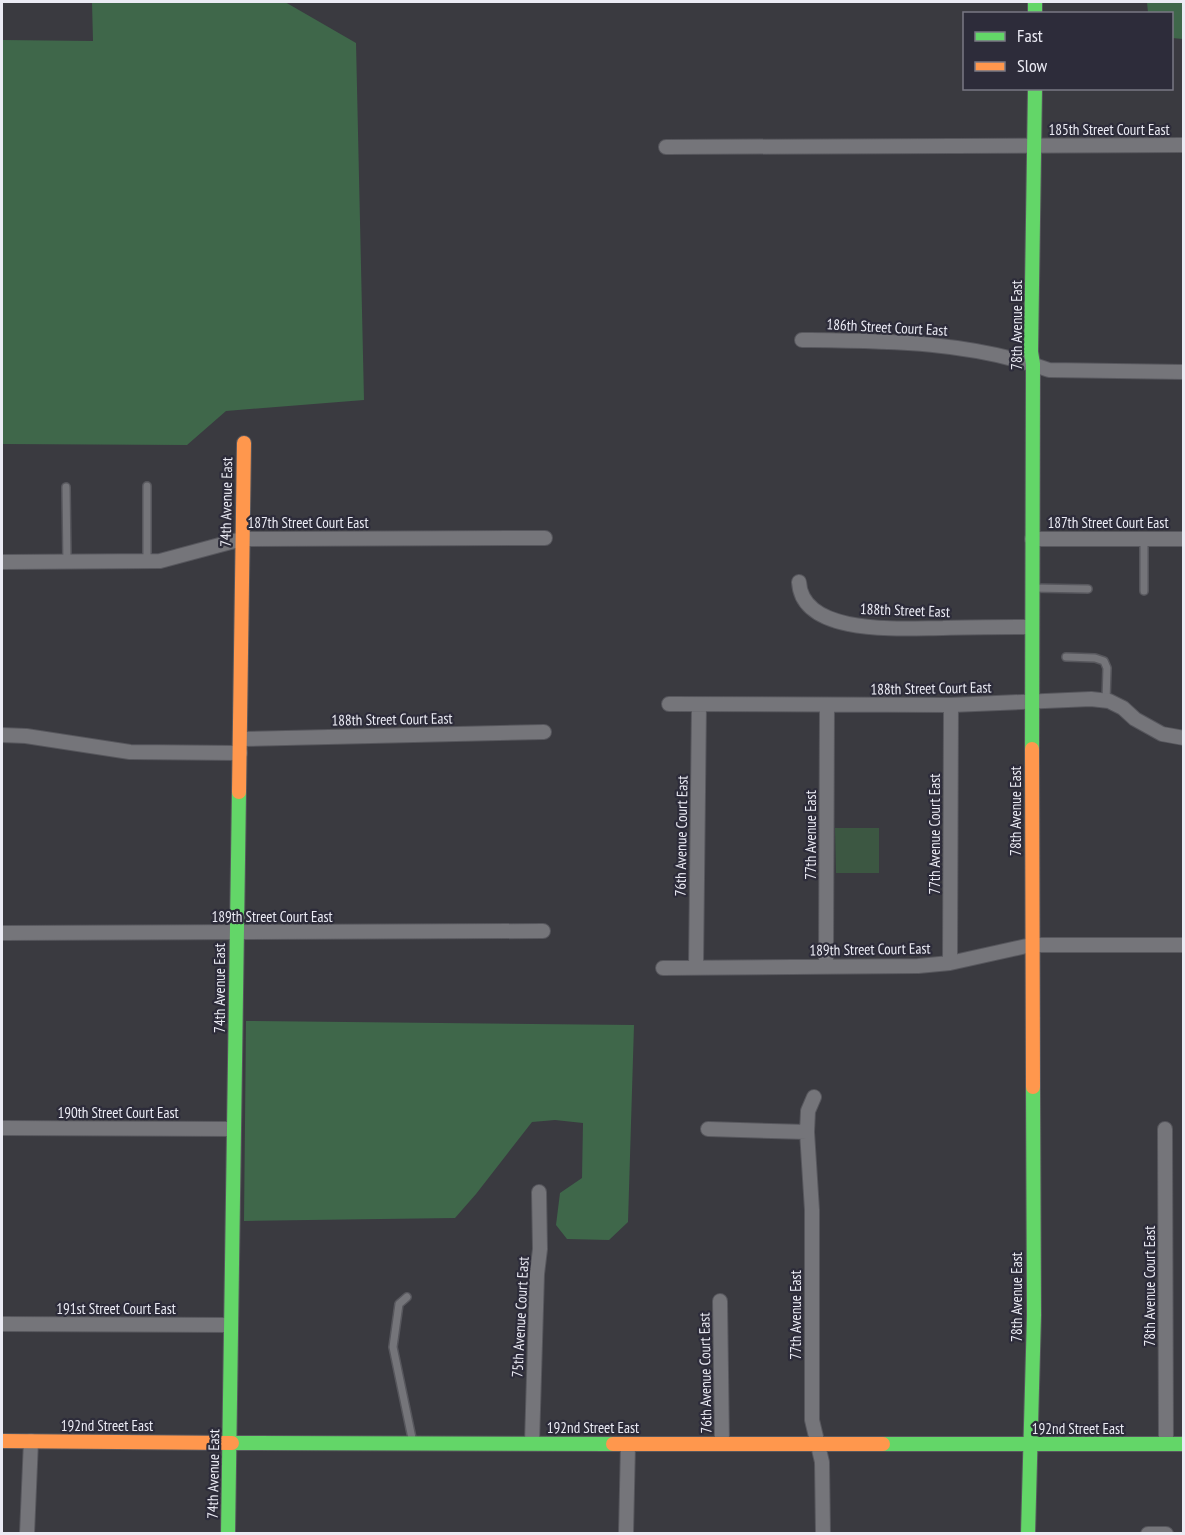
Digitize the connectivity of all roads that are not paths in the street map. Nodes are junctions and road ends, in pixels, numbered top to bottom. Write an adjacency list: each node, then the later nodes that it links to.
1 (1035, 90): 2 (street, 78th Avenue East)
2 (1034, 146): 3 (street, 185th Street Court East); 4 (street, 185th Street Court East); 6 (street, 78th Avenue East)
3 (1184, 146)
4 (666, 147)
5 (802, 340): 6 (street, 186th Street Court East)
6 (1034, 364): 7 (street, 186th Street Court East); 12 (street, 78th Avenue East)
7 (1184, 372)
8 (244, 443): 13 (street, 74th Avenue East)
9 (147, 486): 16 (lane)
10 (66, 487): 18 (lane)
11 (545, 538): 13 (street, 187th Street Court East)
12 (1032, 538): 14 (street, 187th Street Court East); 20 (street, 78th Avenue East)
13 (242, 539): 16 (street, 187th Street Court East); 34 (street, 74th Avenue East)
14 (1144, 539): 15 (street, 187th Street Court East); 22 (lane)
15 (1184, 539)
16 (147, 561): 18 (street, 187th Street Court East)
17 (2, 562): 18 (street, 187th Street Court East)
18 (67, 562)
19 (799, 582): 23 (street, 188th Street East)
20 (1032, 588): 21 (lane); 23 (street, 78th Avenue East)
21 (1088, 590)
22 (1144, 591)
23 (1031, 627): 26 (street, 78th Avenue East)
24 (1066, 657): 25 (lane)
25 (1107, 701): 26 (street, 188th Street Court East); 33 (street, 188th Street Court East)
26 (1033, 702): 30 (street, 188th Street Court East); 39 (street, 78th Avenue East)
27 (669, 704): 28 (street, 188th Street Court East)
28 (699, 705): 29 (street, 188th Street Court East); 43 (street, 76th Avenue Court East)
29 (827, 705): 30 (street, 188th Street Court East); 42 (street, 77th Avenue East)
30 (951, 705): 41 (street, 77th Avenue Court East)
31 (544, 732): 34 (street, 188th Street Court East)
32 (2, 735): 35 (street)
33 (1184, 738)
34 (240, 739): 35 (street, 74th Avenue East)
35 (240, 753): 38 (street, 74th Avenue East)
36 (543, 931): 38 (street, 189th Street Court East)
37 (2, 933): 38 (street, 189th Street Court East)
38 (236, 933): 48 (street, 74th Avenue East)
39 (1031, 945): 40 (street, 189th Street Court East); 41 (street, 189th Street Court East); 64 (street, 78th Avenue East)
40 (1184, 945)
41 (950, 963): 42 (street, 189th Street Court East)
42 (826, 966): 43 (street, 189th Street Court East)
43 (696, 967): 44 (street, 189th Street Court East)
44 (663, 968)
45 (814, 1097): 50 (street, 77th Avenue East)
46 (2, 1128): 48 (street, 190th Street Court East)
47 (1165, 1128): 65 (street, 78th Avenue Court East)
48 (234, 1129): 55 (street, 74th Avenue East)
49 (708, 1129): 50 (street)
50 (807, 1132): 63 (street, 77th Avenue East)
51 (539, 1192): 60 (street, 75th Avenue Court East)
52 (407, 1297): 59 (lane)
53 (720, 1301): 61 (street, 76th Avenue Court East)
54 (2, 1324): 55 (street, 191st Street Court East)
55 (230, 1325): 58 (street, 74th Avenue East)
56 (2, 1442): 57 (street, 192nd Street East)
57 (31, 1442): 58 (street, 192nd Street East); 67 (street)
58 (230, 1442): 59 (street, 192nd Street East); 68 (street, 74th Avenue East)
59 (413, 1443): 60 (street, 192nd Street East)
60 (532, 1443): 62 (street, 192nd Street East)
61 (722, 1443): 62 (street, 192nd Street East); 63 (street, 192nd Street East)
62 (628, 1444): 69 (street)
63 (819, 1444): 64 (street, 192nd Street East); 70 (street, 77th Avenue East)
64 (1030, 1444): 65 (street, 192nd Street East); 71 (street, 78th Avenue East)
65 (1166, 1444): 66 (street, 192nd Street East)
66 (1184, 1444)
67 (27, 1533)
68 (228, 1533)
69 (626, 1533)
70 (823, 1533)
71 (1028, 1533)
72 (1148, 1533): 73 (street)
73 (1166, 1533)

